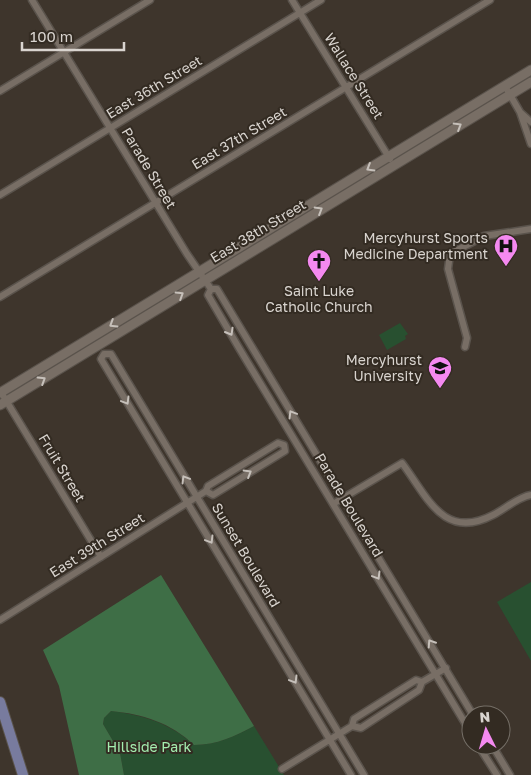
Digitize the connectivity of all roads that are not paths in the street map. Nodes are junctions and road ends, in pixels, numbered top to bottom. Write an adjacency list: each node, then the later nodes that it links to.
1 (32, 0): 7 (street, Parade Street)
2 (150, 0): 7 (street)
3 (292, 0): 6 (street, Wallace Street)
4 (322, 0): 6 (street, East 36th Street)
5 (490, 0): 11 (street, East 37th Street)
6 (300, 13): 11 (street, Wallace Street); 16 (street, East 36th Street)
7 (64, 53): 12 (street); 16 (street, Parade Street)
8 (531, 70): 10 (main road, East 38th Street)
9 (531, 82): 13 (main road, East 38th Street)
10 (505, 86): 13 (street); 18 (main road, East 38th Street)
11 (346, 87): 18 (street, Wallace Street); 21 (street, East 37th Street)
12 (0, 91)
13 (510, 94): 14 (street); 19 (main road, East 38th Street, one-way to 13)
14 (520, 112): 15 (street); 17 (street)
15 (531, 122)
16 (110, 128): 20 (street, East 36th Street); 21 (street, Parade Street)
17 (531, 144)
18 (388, 156): 19 (street, Wallace Street); 23 (main road, East 38th Street, one-way to 23)
19 (394, 166): 23 (main road, East 38th Street, one-way to 19)
20 (0, 195)
21 (156, 203): 23 (street, Parade Street); 25 (street, East 37th Street)
22 (531, 229): 28 (street)
23 (202, 276): 24 (street, Parade Boulevard); 26 (main road, East 38th Street, one-way to 26); 27 (main road, East 38th Street, one-way to 23)
24 (211, 289): 32 (street, Parade Boulevard, one-way to 24); 33 (street, Parade Boulevard, one-way to 33)
25 (0, 297)
26 (94, 336): 27 (street, Sunset Boulevard); 30 (main road, East 38th Street)
27 (99, 345): 29 (street, Sunset Boulevard); 31 (main road, East 38th Street, one-way to 27)
28 (466, 347)
29 (104, 354): 37 (street, Sunset Boulevard, one-way to 29); 39 (street, Sunset Boulevard, one-way to 39)
30 (1, 392): 31 (street, Fruit Street)
31 (3, 403): 41 (street, Fruit Street)
32 (304, 433): 33 (street, East 39th Street); 38 (street, Parade Boulevard)
33 (294, 439): 34 (street, East 39th Street); 40 (street, Parade Boulevard)
34 (284, 444): 35 (street, East 39th Street); 35 (street, East 39th Street, one-way to 34)
35 (206, 491): 37 (street, East 39th Street)
36 (531, 495): 38 (street)
37 (196, 498): 39 (street, East 39th Street); 50 (street, Sunset Boulevard)
38 (343, 498): 40 (street); 43 (street, Parade Boulevard, one-way to 38)
39 (188, 503): 41 (street, East 39th Street); 51 (street, Sunset Boulevard, one-way to 51)
40 (333, 504): 44 (street, Parade Boulevard, one-way to 44)
41 (101, 557): 42 (street, East 39th Street)
42 (0, 620)
43 (446, 668): 44 (street); 47 (street, Parade Boulevard)
44 (435, 674): 45 (street); 48 (street, Parade Boulevard)
45 (422, 682): 49 (street); 49 (street)
46 (0, 702): 55 (main road)
47 (467, 705)
48 (461, 717)
49 (352, 726): 50 (street)
50 (339, 733): 51 (street); 57 (street, Sunset Boulevard)
51 (329, 739): 54 (street); 56 (street, Sunset Boulevard)
52 (484, 755): 58 (street)
53 (498, 755): 59 (street)
54 (282, 769)
55 (23, 775)
56 (351, 775)
57 (364, 775)
58 (497, 775)
59 (510, 775)

